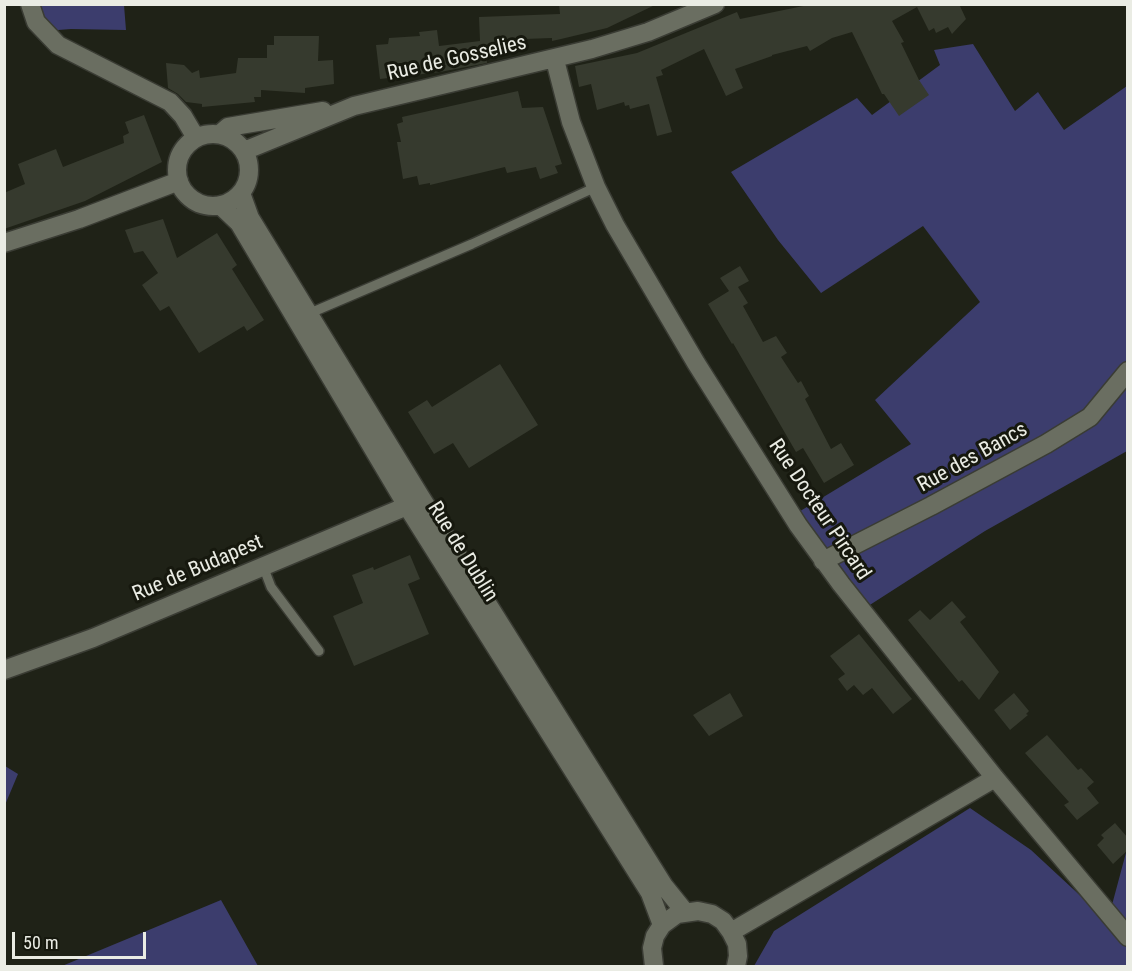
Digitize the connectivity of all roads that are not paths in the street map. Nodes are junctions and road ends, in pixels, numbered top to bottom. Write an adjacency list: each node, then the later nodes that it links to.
1 (30, 4): 7 (street)
2 (715, 4): 3 (street, Rue de Gosselies)
3 (677, 11): 4 (street, Rue de Gosselies)
4 (555, 60): 5 (street, Rue de Gosselies); 10 (street, Rue Docteur Pircard)
5 (354, 106): 6 (street); 8 (street, Rue de Gosselies)
6 (220, 134): 7 (street); 8 (street)
7 (196, 138): 9 (street)
8 (244, 151): 11 (street)
9 (179, 181): 12 (street); 13 (street)
10 (596, 187): 14 (lane); 17 (street, Rue Docteur Pircard)
11 (241, 193): 12 (street); 14 (street, Rue de Dublin)
12 (220, 205): 16 (street, Rue de Dublin)
13 (4, 243)
14 (308, 314): 22 (street, Rue de Dublin)
15 (1128, 371): 17 (street, Rue des Bancs)
16 (407, 506): 18 (street, Rue de Budapest); 23 (street, Rue de Dublin)
17 (823, 561): 21 (street, Rue Docteur Pircard)
18 (263, 566): 19 (lane); 20 (street, Rue de Budapest)
19 (319, 651)
20 (4, 670)
21 (995, 778): 24 (street); 25 (street, Rue Docteur Pircard)
22 (685, 912): 23 (street); 24 (street)
23 (662, 925): 26 (street)
24 (732, 932): 27 (street)
25 (1128, 937)
26 (654, 966)
27 (736, 966)

